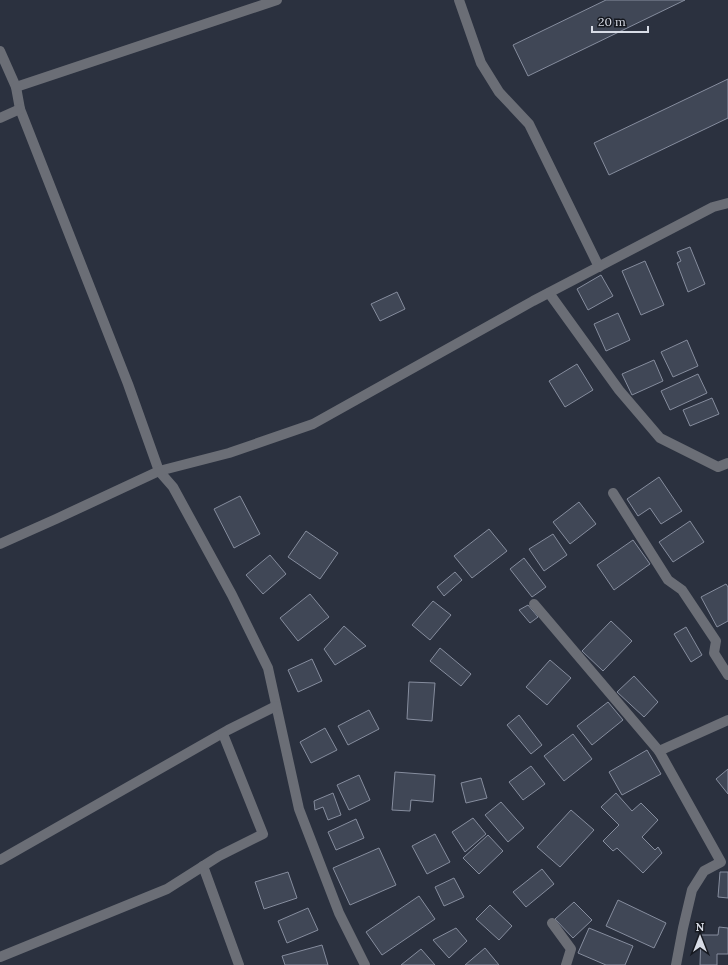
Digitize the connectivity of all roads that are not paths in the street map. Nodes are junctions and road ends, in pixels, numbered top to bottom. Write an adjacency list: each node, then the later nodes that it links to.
1 (277, 0): 4 (street)
2 (459, 0): 8 (street)
3 (0, 52): 4 (street)
4 (16, 87): 5 (street)
5 (20, 109): 6 (street); 11 (street)
6 (0, 118)
7 (728, 203): 8 (street)
8 (599, 267): 9 (street)
9 (550, 293): 10 (street); 11 (street)
10 (728, 464)
11 (159, 471): 13 (street); 16 (street)
12 (614, 493): 15 (street)
13 (0, 544)
14 (534, 604): 19 (street)
15 (728, 675)
16 (276, 706): 18 (street); 26 (street)
17 (728, 720): 19 (street)
18 (223, 734): 20 (street); 22 (street)
19 (660, 751): 21 (street)
20 (0, 860)
21 (724, 863): 28 (street)
22 (204, 866): 24 (street); 25 (street)
23 (552, 923): 27 (street)
24 (0, 957)
25 (239, 965)
26 (365, 965)
27 (566, 965)
28 (676, 965)

